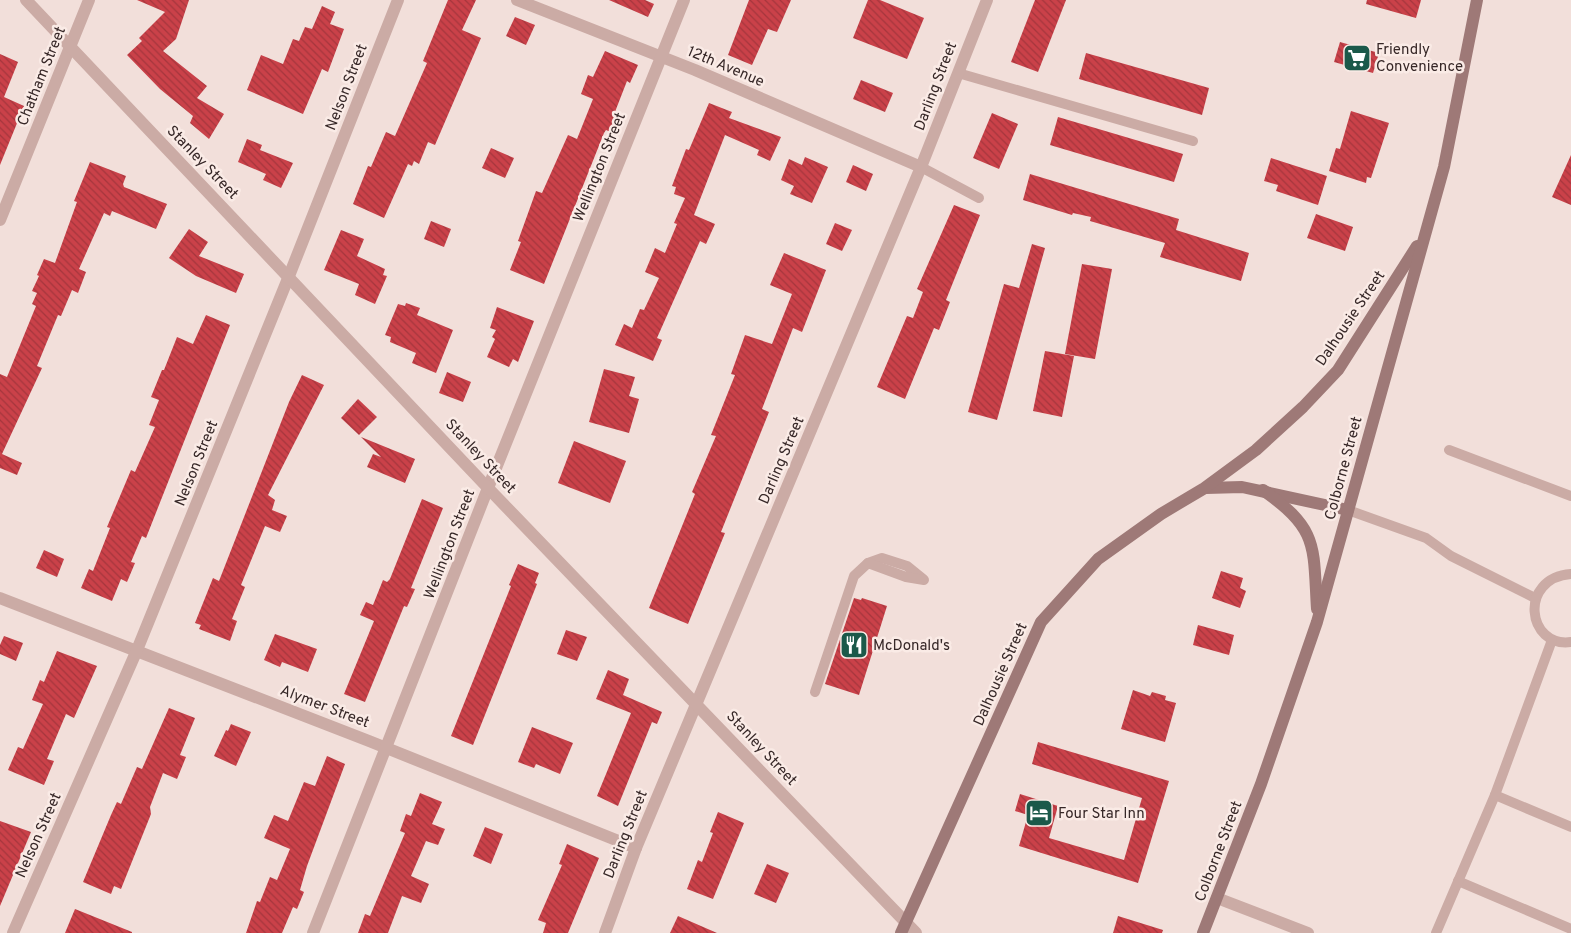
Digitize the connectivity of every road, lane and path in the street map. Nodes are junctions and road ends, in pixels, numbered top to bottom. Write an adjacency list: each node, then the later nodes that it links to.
1 (26, 0): 8 (street, Stanley Street)
2 (89, 0): 8 (street, Chatham Street)
3 (398, 0): 16 (street, Nelson Street)
4 (517, 0): 9 (street, 12th Avenue)
5 (684, 0): 9 (street, Wellington Street)
6 (987, 0): 10 (street, Darling Street)
7 (1477, 0): 15 (main road, Colborne Street)
8 (70, 48): 14 (street, Chatham Street); 16 (street, Stanley Street)
9 (660, 56): 12 (street, 12th Avenue); 18 (street, Wellington Street)
10 (958, 74): 11 (lane); 12 (street, Darling Street)
11 (1194, 141)
12 (921, 167): 13 (lane); 32 (street, Darling Street)
13 (979, 198)
14 (0, 220)
15 (1424, 236): 19 (main road, Dalhousie Street); 22 (main road, Colborne Street)
16 (289, 276): 18 (street, Stanley Street); 30 (street, Nelson Street)
17 (1449, 450): 21 (lane)
18 (488, 488): 32 (street, Stanley Street); 33 (street, Wellington Street)
19 (1203, 489): 20 (main road, Dalhousie Street); 39 (main road, Dalhousie Street)
20 (1263, 490): 22 (main road, Dalhousie Street); 27 (main road)
21 (1571, 496)
22 (1348, 510): 26 (lane); 27 (main road, Colborne Street)
23 (1571, 574): 26 (lane)
24 (924, 580): 31 (lane)
25 (0, 598): 30 (street, Alymer Street)
26 (1534, 598): 28 (lane)
27 (1317, 622): 38 (main road, Colborne Street)
28 (1552, 640): 29 (lane); 34 (lane)
29 (1571, 642)
30 (137, 650): 33 (street, Alymer Street); 41 (street, Nelson Street)
31 (815, 692)
32 (697, 703): 36 (street, Darling Street); 39 (street, Stanley Street)
33 (387, 749): 36 (street, Alymer Street); 42 (street, Wellington Street)
34 (1495, 795): 35 (lane); 37 (lane)
35 (1571, 827)
36 (636, 848): 43 (street, Darling Street)
37 (1458, 882): 40 (lane); 47 (lane)
38 (1217, 898): 45 (main road, Colborne Street); 46 (street)
39 (903, 928): 44 (street, Stanley Street)
40 (1571, 929)
41 (13, 933)
42 (313, 933)
43 (605, 933)
44 (916, 933)
45 (1203, 933)
46 (1308, 933)
47 (1436, 933)

